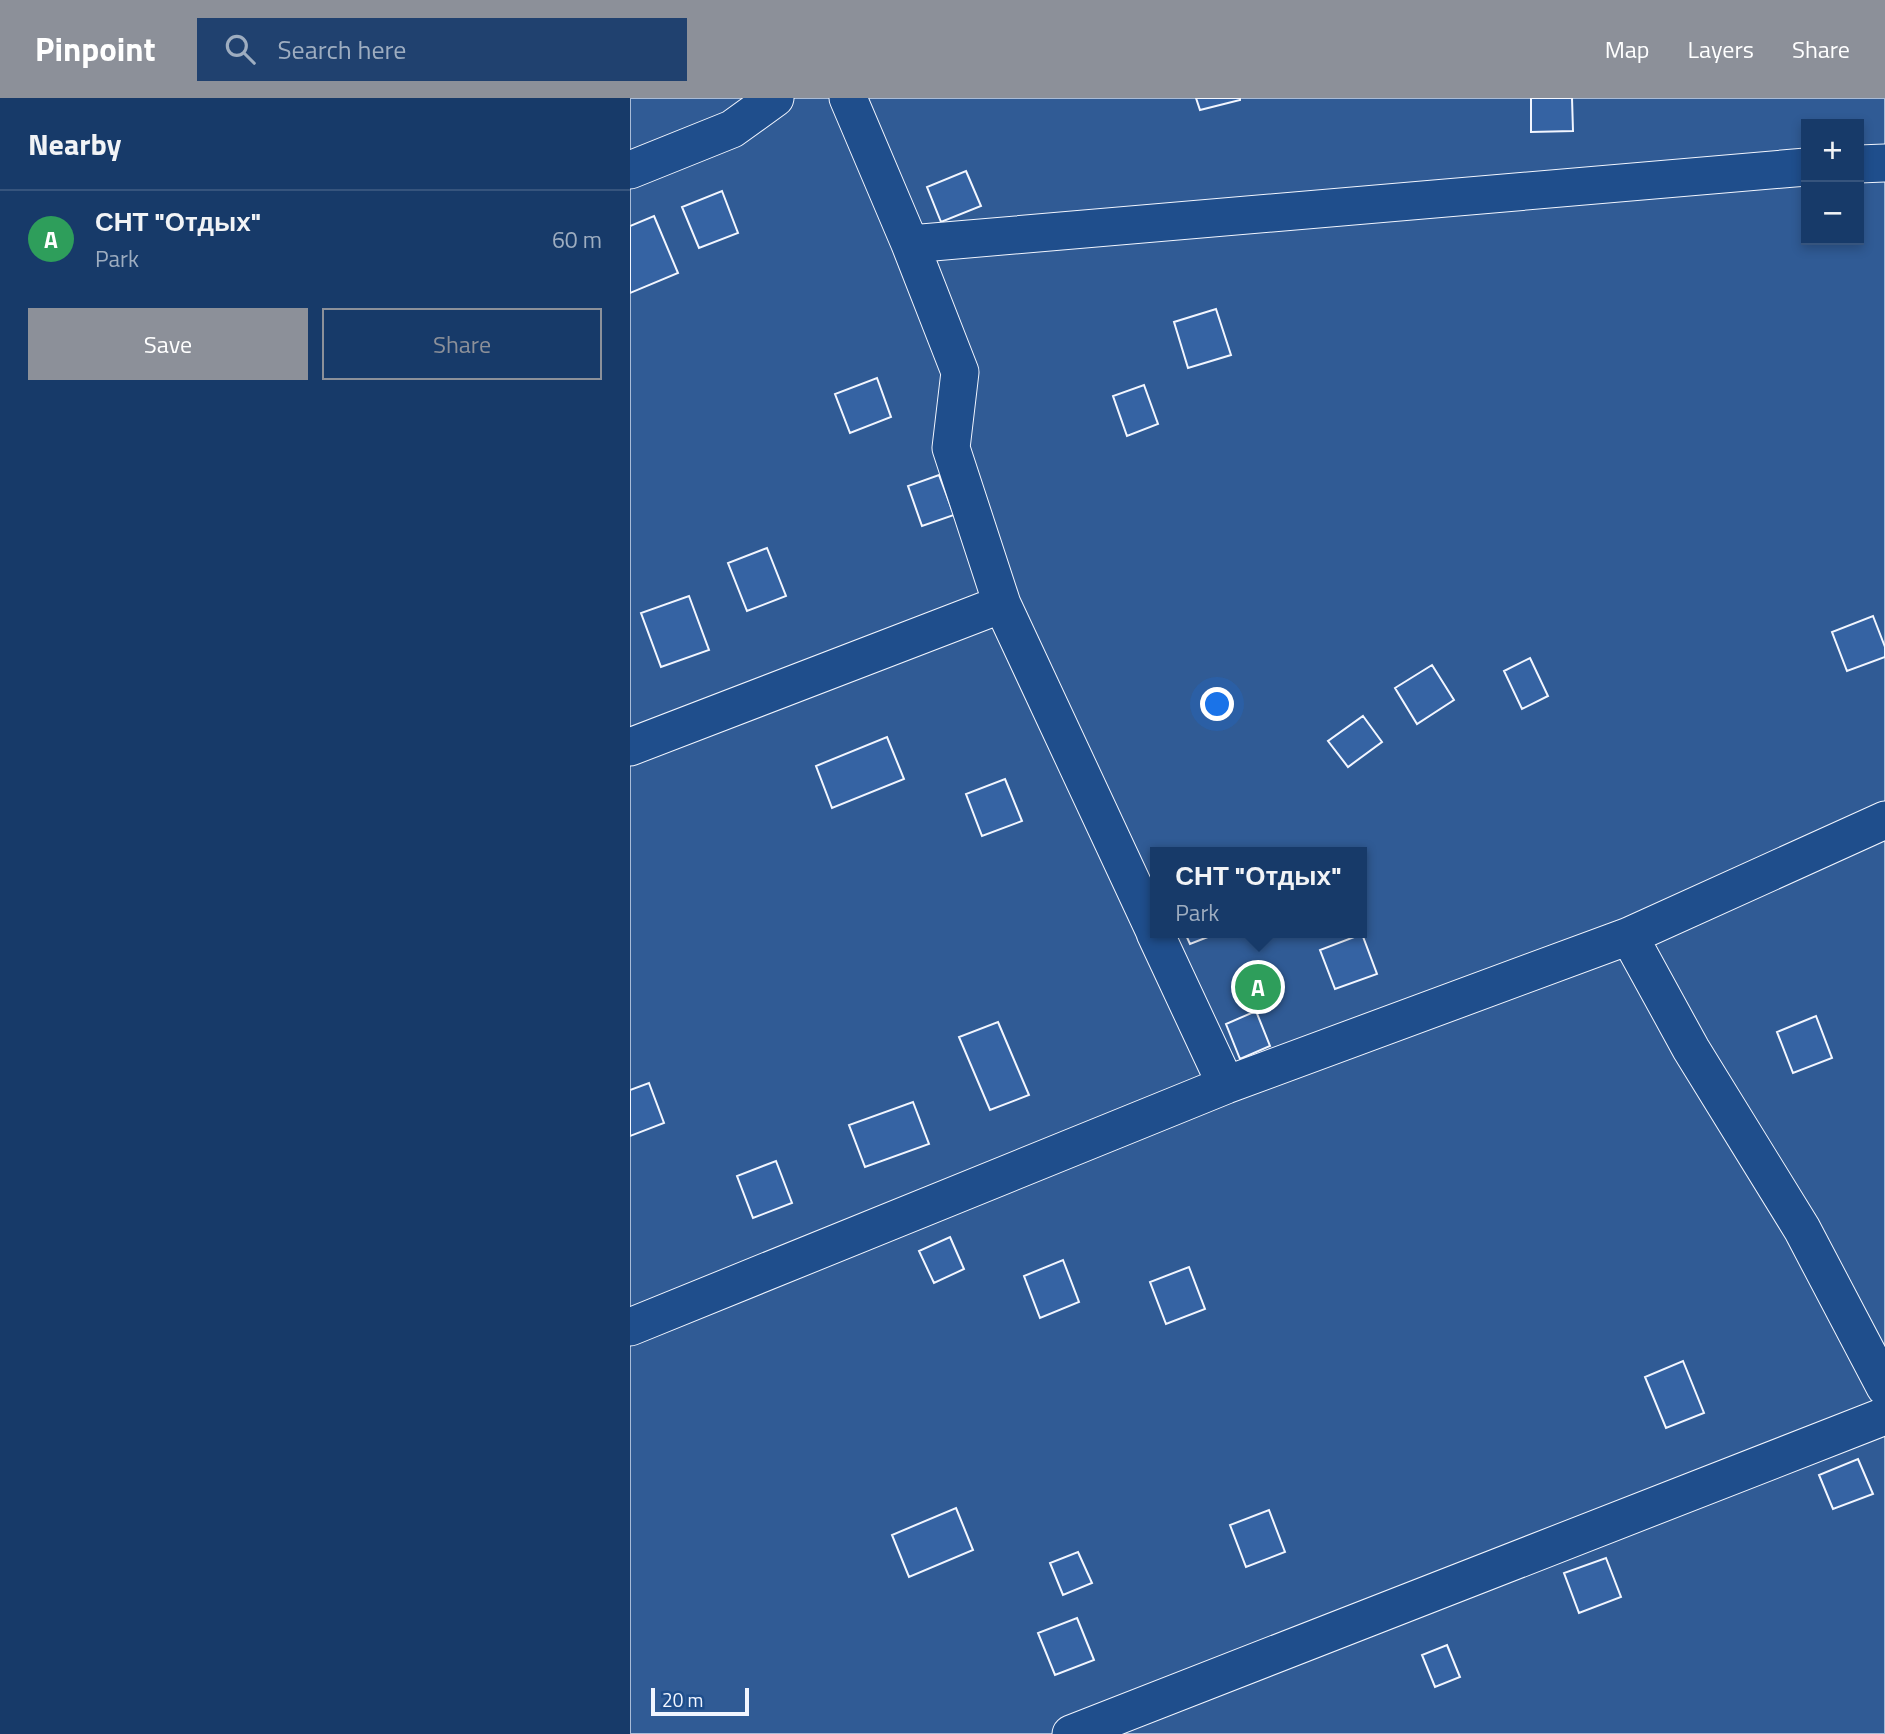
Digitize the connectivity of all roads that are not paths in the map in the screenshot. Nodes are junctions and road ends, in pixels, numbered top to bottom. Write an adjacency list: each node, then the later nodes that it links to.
1 (775, 98): 6 (lane)
2 (848, 98): 7 (lane)
3 (1885, 163): 4 (lane)
4 (1864, 164)
5 (1801, 167): 7 (lane)
6 (630, 170)
7 (910, 244): 8 (lane)
8 (1002, 604): 9 (lane); 11 (lane)
9 (630, 747)
10 (1885, 820): 12 (lane)
11 (1150, 921)
12 (1629, 936): 14 (lane); 16 (lane)
13 (1158, 938): 14 (lane)
14 (1226, 1085): 15 (lane)
15 (630, 1327)
16 (1885, 1387)
17 (1885, 1416): 18 (lane)
18 (1071, 1734)

